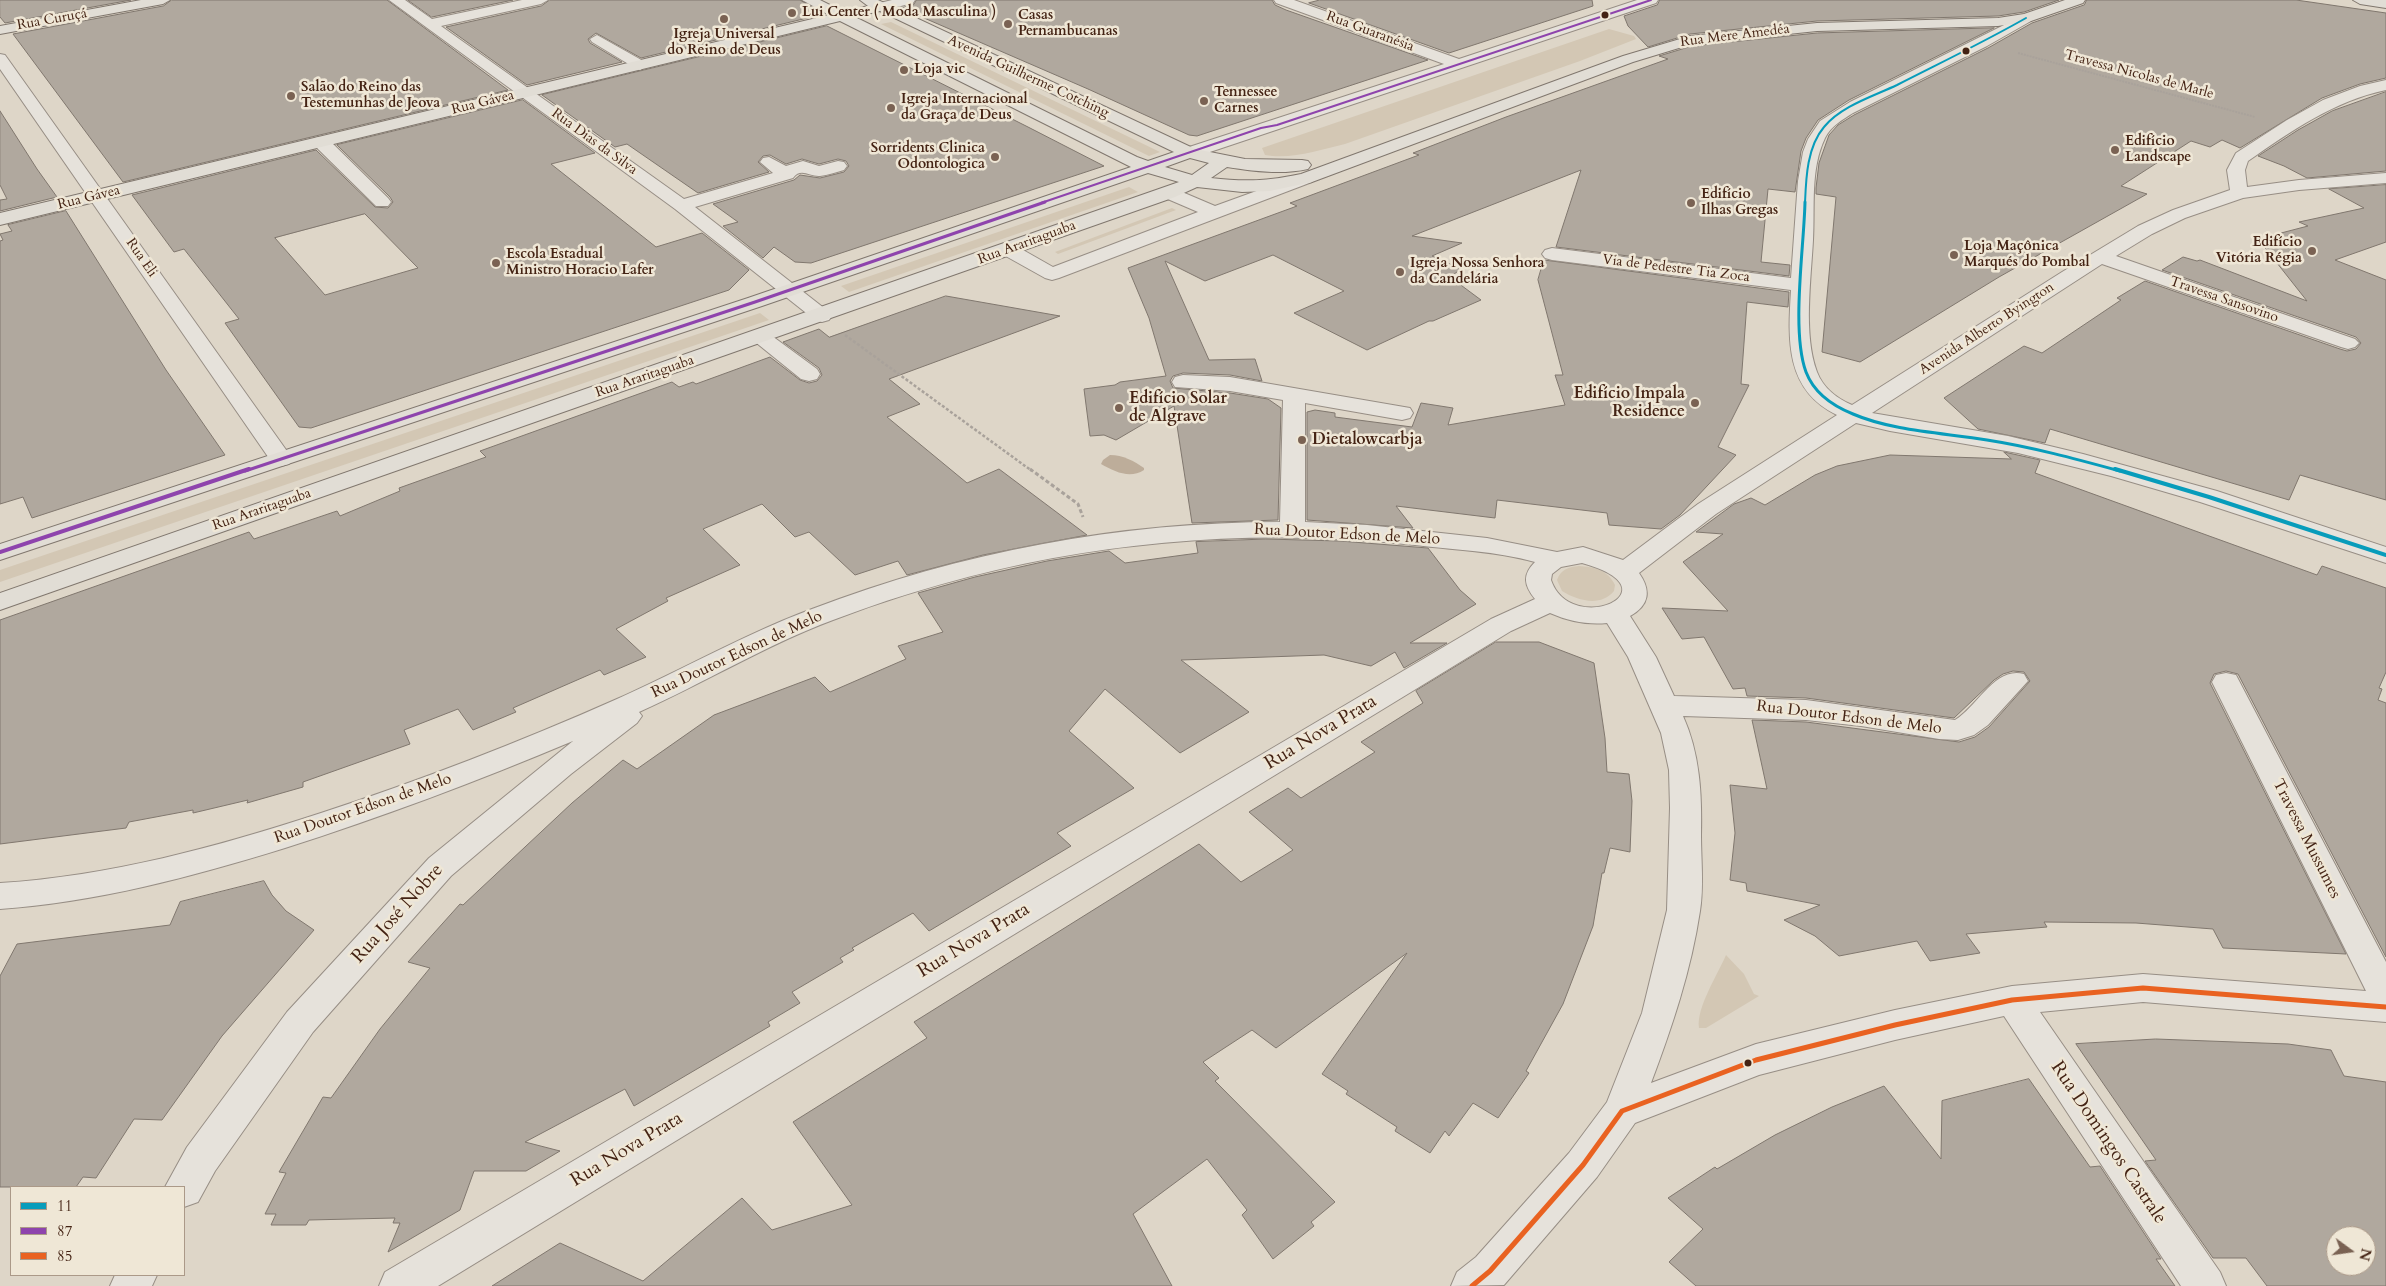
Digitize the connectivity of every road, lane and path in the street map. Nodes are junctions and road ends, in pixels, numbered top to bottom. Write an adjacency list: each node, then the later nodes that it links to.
1 (163, 0): 15 (main road, Rua Curuçá)
2 (396, 0): 14 (street, Rua Dias da Silva)
3 (541, 0): 14 (street)
4 (809, 0): 12 (main road, Avenida Guilherme Cotching)
5 (908, 0): 10 (street, Rua Gávea)
6 (1281, 0): 19 (street, Rua Guaranésia)
7 (1650, 0): 19 (street, Rua Araritaguaba)
8 (2078, 0): 13 (main road, Rua Mere Amedéa)
9 (2360, 0): 11 (main road)
10 (874, 3): 12 (main road, Rua Gávea); 27 (main road, Avenida Guilherme Cotching)
11 (2386, 4)
12 (842, 16): 20 (main road, Rua Gávea); 31 (main road, Avenida Guilherme Cotching)
13 (2026, 18): 17 (street); 26 (main road, Rua Mere Amedéa)
14 (430, 24): 22 (street, Rua Dias da Silva)
15 (0, 30)
16 (617, 34): 20 (street)
17 (1982, 43): 24 (path, Travessa Nicolas de Marle); 46 (street)
18 (0, 58): 38 (street, Rua Eli)
19 (1459, 64): 23 (street, Rua Araritaguaba)
20 (640, 65): 22 (main road, Rua Gávea)
21 (2386, 84): 24 (street)
22 (525, 92): 25 (main road, Rua Gávea); 40 (street, Rua Dias da Silva)
23 (1277, 126): 27 (street, Rua Araritaguaba); 29 (street, Rua Araritaguaba)
24 (2290, 126): 37 (street)
25 (321, 142): 38 (main road, Rua Gávea); 39 (street)
26 (1376, 151): 29 (main road, Rua Mere Amedéa); 33 (main road, Rua Mere Amedéa)
27 (1189, 153): 29 (main road, Rua Mere Amedéa); 31 (main road, Rua Araritaguaba)
28 (769, 162): 32 (street)
29 (1222, 162): 35 (main road, Rua Araritaguaba)
30 (838, 166): 32 (street)
31 (1149, 168): 35 (main road, Rua Mere Amedéa); 47 (main road, Rua Araritaguaba)
32 (784, 172): 40 (street)
33 (1306, 178): 35 (main road, Rua Mere Amedéa); 41 (street)
34 (2386, 178): 37 (street, Avenida Alberto Byington)
35 (1195, 181): 36 (main road, Rua Araritaguaba)
36 (1169, 193): 41 (street); 43 (main road, Rua Araritaguaba)
37 (2240, 194): 45 (street, Avenida Alberto Byington)
38 (97, 196): 42 (main road, Rua Gávea); 56 (street, Rua Eli)
39 (382, 202)
40 (681, 205): 47 (street, Rua Dias da Silva)
41 (1215, 213): 43 (street)
42 (0, 219)
43 (1009, 250): 48 (main road, Rua Araritaguaba)
44 (1552, 254): 46 (street, Via de Pedestre Tia Zoca)
45 (2100, 257): 50 (street, Travessa Sansovino); 55 (street, Avenida Alberto Byington)
46 (1800, 285): 55 (street)
47 (787, 291): 48 (street, Rua Dias da Silva); 56 (main road, Rua Araritaguaba)
48 (822, 316): 49 (main road, Rua Araritaguaba); 58 (path)
49 (761, 337): 51 (street); 63 (main road, Rua Araritaguaba)
50 (2348, 343)
51 (809, 374)
52 (1184, 382): 53 (street)
53 (1294, 395): 54 (street); 57 (street)
54 (1402, 413)
55 (1852, 416): 60 (street); 62 (street, Avenida Alberto Byington)
56 (281, 459): 59 (main road, Rua Araritaguaba)
57 (1292, 528): 58 (street, Rua Doutor Edson de Melo); 61 (street, Rua Doutor Edson de Melo)
58 (1094, 543): 68 (street, Rua Doutor Edson de Melo)
59 (0, 552)
60 (2386, 555)
61 (1554, 559): 62 (street); 64 (street)
62 (1625, 571): 65 (street)
63 (0, 602)
64 (1551, 602): 65 (street); 76 (street, Rua Nova Prata)
65 (1615, 613): 69 (street)
66 (2014, 682): 69 (street, Rua Doutor Edson de Melo)
67 (2226, 682): 71 (street, Travessa Mussumes)
68 (665, 689): 70 (street, Rua Doutor Edson de Melo); 75 (street, Rua José Nobre)
69 (1666, 706): 74 (street)
70 (0, 896)
71 (2386, 996)
72 (2012, 1000): 73 (street); 74 (street); 78 (street, Rua Domingos Castrale)
73 (2386, 1007)
74 (1622, 1111): 77 (street)
75 (185, 1187)
76 (400, 1286)
77 (1472, 1286)
78 (2205, 1286)

